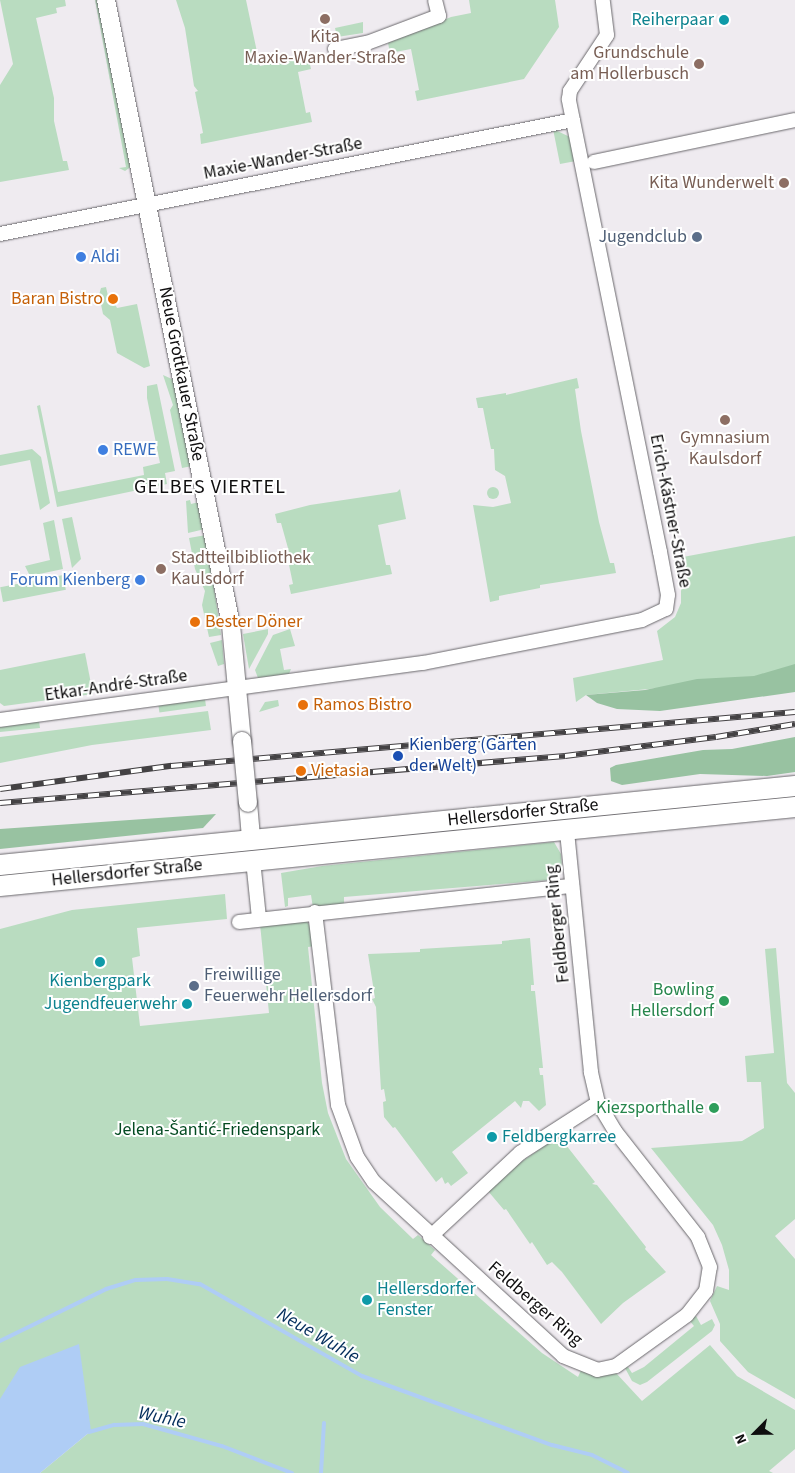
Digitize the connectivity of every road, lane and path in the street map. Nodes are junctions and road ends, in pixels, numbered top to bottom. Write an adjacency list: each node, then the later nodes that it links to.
1 (106, 0): 8 (street, Neue Grottkauer Straße)
2 (435, 0): 4 (street)
3 (603, 0): 5 (street, Erich-Kästner-Straße)
4 (335, 49)
5 (573, 120): 8 (street, Maxie-Wander-Straße); 10 (street, Erich-Kästner-Straße)
6 (795, 120): 7 (street)
7 (594, 162)
8 (147, 205): 9 (street, Maxie-Wander-Straße); 10 (street, Neue Grottkauer Straße)
9 (0, 234)
10 (237, 689): 11 (street, Etkar-André-Straße); 15 (street, Neue Grottkauer Straße, bridge)
11 (0, 720)
12 (795, 786): 15 (main road, Hellersdorfer Straße)
13 (795, 807): 14 (main road, Hellersdorfer Straße)
14 (567, 831): 16 (main road, Hellersdorfer Straße); 19 (street, Feldberger Ring)
15 (251, 839): 16 (main road); 17 (main road, Hellersdorfer Straße)
16 (253, 860): 18 (main road, Hellersdorfer Straße); 21 (street)
17 (0, 865)
18 (0, 886)
19 (572, 886): 20 (street); 23 (street, Feldberger Ring)
20 (316, 912): 21 (street); 24 (street, Feldberger Ring)
21 (260, 918): 22 (street)
22 (239, 922)
23 (598, 1103): 24 (street); 24 (street, Feldberger Ring)
24 (430, 1237)

